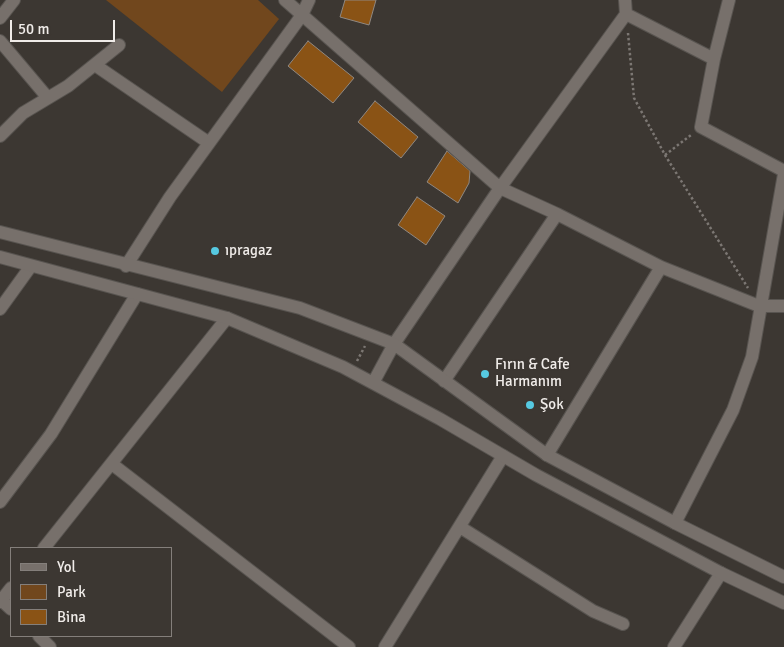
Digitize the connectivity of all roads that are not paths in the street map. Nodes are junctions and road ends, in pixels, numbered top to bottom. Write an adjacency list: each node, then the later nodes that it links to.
1 (14, 0): 8 (street)
2 (285, 0): 7 (street)
3 (309, 0): 7 (street)
4 (625, 0): 6 (street)
5 (729, 0): 11 (street)
6 (626, 14): 11 (street); 17 (street)
7 (302, 15): 15 (street); 17 (street)
8 (0, 18)
9 (0, 41): 13 (street)
10 (119, 45): 12 (street)
11 (714, 60): 16 (street)
12 (95, 65): 13 (street); 15 (street)
13 (48, 98): 14 (street)
14 (0, 136)
15 (209, 143): 22 (street)
16 (784, 173): 25 (street)
17 (500, 188): 18 (street); 29 (street)
18 (558, 214): 23 (street); 30 (street)
19 (0, 232): 22 (street)
20 (0, 257): 21 (street)
21 (30, 266): 24 (street); 27 (street)
22 (126, 266): 29 (street)
23 (660, 267): 25 (street); 32 (street)
24 (137, 294): 28 (street); 35 (street)
25 (759, 306): 26 (street); 36 (street)
26 (784, 306)
27 (0, 309)
28 (227, 318): 31 (street); 34 (street)
29 (394, 344): 30 (street); 31 (street)
30 (444, 381): 32 (street)
31 (373, 382): 33 (street)
32 (547, 455): 36 (street)
33 (503, 456): 37 (street); 39 (street)
34 (112, 464): 38 (street); 48 (street)
35 (0, 502)
36 (675, 523): 40 (street)
37 (460, 527): 45 (street); 49 (street)
38 (45, 547)
39 (721, 573): 43 (street); 50 (street)
40 (784, 577)
41 (10, 589): 42 (street)
42 (1, 600): 44 (street)
43 (784, 603)
44 (10, 609)
45 (623, 624)
46 (39, 637): 47 (street)
47 (50, 647)
48 (349, 647)
49 (385, 647)
50 (674, 647)

